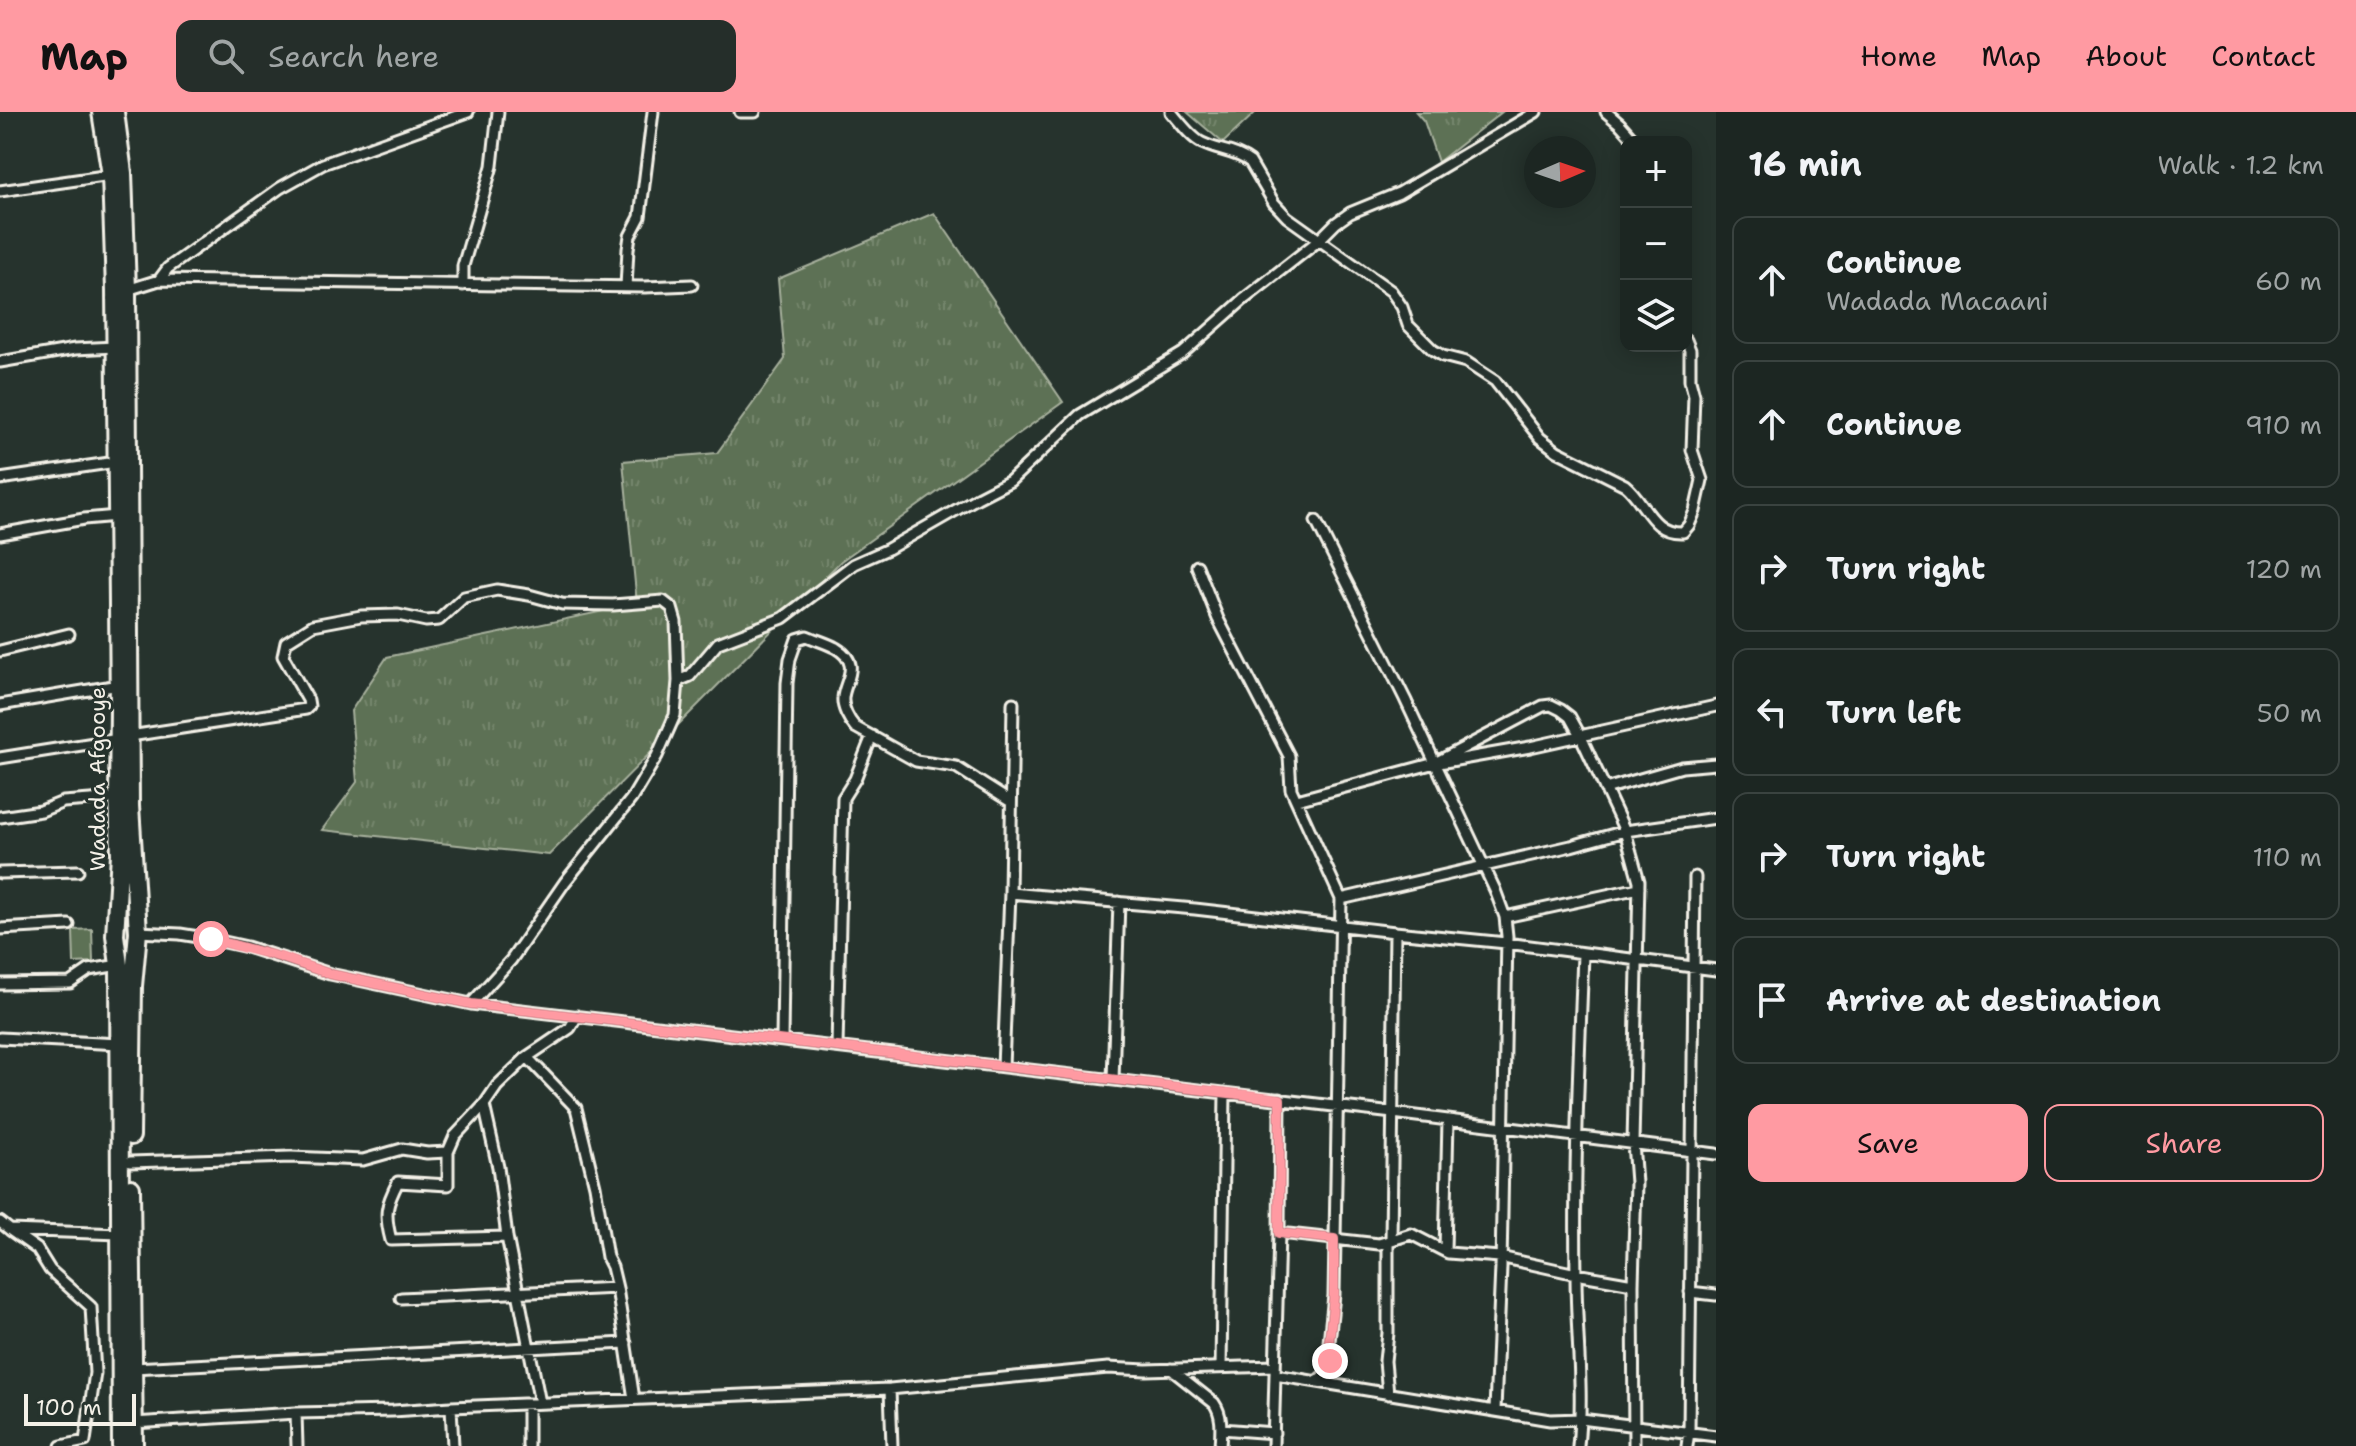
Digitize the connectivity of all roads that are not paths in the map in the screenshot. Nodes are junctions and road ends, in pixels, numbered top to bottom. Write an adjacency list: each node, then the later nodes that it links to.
1 (101, 112): 12 (highway, Wadada Afgooye)
2 (115, 112): 19 (highway, Wadada Afgooye)
3 (468, 112): 15 (street)
4 (498, 112): 16 (street)
5 (653, 112): 18 (street)
6 (740, 112): 7 (street)
7 (755, 112)
8 (1171, 112): 14 (street)
9 (1536, 112): 14 (street)
10 (1606, 112): 11 (street)
11 (1631, 136)
12 (111, 175): 13 (street); 20 (highway, Wadada Afgooye)
13 (0, 191)
14 (1318, 241): 21 (street); 31 (street)
15 (159, 280): 16 (street); 19 (street)
16 (463, 285): 18 (street)
17 (692, 285): 18 (street)
18 (626, 287)
19 (127, 290): 38 (highway, Wadada Afgooye)
20 (115, 347): 22 (street); 23 (highway, Wadada Afgooye)
21 (1690, 352)
22 (0, 362)
23 (116, 462): 24 (street); 25 (highway, Wadada Afgooye)
24 (0, 479)
25 (117, 516): 27 (street); 32 (highway, Wadada Afgooye)
26 (1316, 521): 40 (street)
27 (0, 534)
28 (1197, 566): 44 (street)
29 (69, 634): 30 (street)
30 (0, 651)
31 (678, 681): 38 (street); 72 (street)
32 (119, 685): 34 (street); 38 (highway, Wadada Afgooye)
33 (1013, 703): 45 (street)
34 (0, 705)
35 (1716, 706): 37 (street)
36 (872, 736): 45 (street); 75 (street); 77 (street)
37 (1581, 737): 40 (street); 40 (street); 42 (street)
38 (125, 738): 39 (street); 43 (highway, Wadada Afgooye); 62 (highway, Wadada Afgooye)
39 (0, 758)
40 (1435, 763): 44 (street); 49 (street)
41 (1716, 764): 42 (street)
42 (1605, 789): 48 (street)
43 (118, 798): 46 (street); 58 (highway, Wadada Afgooye)
44 (1297, 800): 55 (street)
45 (1011, 802): 54 (street)
46 (0, 817)
47 (1716, 818): 48 (street)
48 (1625, 831): 49 (street); 53 (street)
49 (1484, 867): 55 (street); 57 (street)
50 (78, 871): 51 (street)
51 (0, 873)
52 (1695, 877): 69 (street)
53 (1639, 888): 57 (street); 67 (street)
54 (1010, 893): 56 (street); 79 (street)
55 (1341, 899): 60 (street)
56 (1119, 902): 60 (street); 80 (street)
57 (1505, 917): 65 (street)
58 (116, 923): 62 (highway); 64 (highway, Wadada Afgooye)
59 (69, 925): 61 (street)
60 (1339, 927): 63 (street); 84 (street)
61 (0, 929)
62 (137, 932): 64 (highway); 72 (street); 93 (highway, Wadada Afgooye)
63 (1395, 932): 65 (street); 85 (street)
64 (116, 941): 68 (highway, Wadada Afgooye)
65 (1506, 943): 66 (street); 87 (street)
66 (1583, 954): 67 (street); 88 (street)
67 (1637, 960): 69 (street); 89 (street)
68 (119, 965): 71 (street); 76 (highway, Wadada Afgooye)
69 (1694, 967): 70 (street); 90 (street)
70 (1716, 970)
71 (0, 984)
72 (471, 1004): 73 (street)
73 (577, 1016): 75 (street); 78 (street)
74 (0, 1038): 76 (street)
75 (782, 1040): 77 (street)
76 (120, 1044): 97 (highway, Wadada Afgooye)
77 (837, 1047): 79 (street)
78 (527, 1057): 83 (street); 105 (street)
79 (1003, 1067): 80 (street)
80 (1113, 1080): 81 (street)
81 (1225, 1093): 82 (street); 112 (street)
82 (1280, 1099): 84 (street); 96 (street)
83 (484, 1105): 91 (street); 98 (street)
84 (1338, 1106): 85 (street); 99 (street)
85 (1393, 1113): 86 (street); 100 (street)
86 (1448, 1120): 87 (street); 101 (street)
87 (1502, 1127): 88 (street); 102 (street)
88 (1576, 1136): 89 (street); 103 (street)
89 (1633, 1143): 90 (street); 104 (street)
90 (1692, 1151): 92 (street); 107 (street)
91 (448, 1152): 93 (street); 98 (street)
92 (1716, 1154)
93 (130, 1162): 113 (highway, Wadada Afgooye)
94 (0, 1222): 95 (street)
95 (10, 1230): 97 (street); 132 (street)
96 (1279, 1233): 99 (street); 115 (street)
97 (120, 1234): 133 (highway, Wadada Afgooye)
98 (507, 1237): 106 (street)
99 (1334, 1239): 100 (street); 116 (street)
100 (1390, 1241): 101 (street); 118 (street)
101 (1445, 1251): 102 (street)
102 (1500, 1257): 103 (street); 123 (street)
103 (1576, 1274): 104 (street); 125 (street)
104 (1633, 1284): 127 (street)
105 (617, 1288): 106 (street); 110 (street)
106 (518, 1292): 109 (street); 111 (street)
107 (1690, 1292): 108 (street); 129 (street)
108 (1716, 1295)
109 (401, 1298)
110 (626, 1343): 111 (street); 119 (street)
111 (529, 1348): 113 (street); 120 (street)
112 (1221, 1367): 114 (street); 115 (street)
113 (133, 1368): 126 (highway, Wadada Afgooye)
114 (1171, 1369): 117 (street); 128 (street)
115 (1275, 1371): 116 (street); 130 (street)
116 (1316, 1382): 118 (street)
117 (890, 1389): 119 (street); 138 (street)
118 (1388, 1394): 123 (street)
119 (634, 1399): 120 (street)
120 (540, 1403): 121 (street)
121 (528, 1404): 122 (street); 137 (street)
122 (451, 1407): 124 (street); 136 (street)
123 (1495, 1410): 125 (street)
124 (296, 1413): 126 (street); 135 (street)
125 (1581, 1419): 127 (street); 141 (street)
126 (133, 1423): 134 (highway, Wadada Afgooye)
127 (1635, 1425): 129 (street); 142 (street)
128 (1221, 1429): 130 (street); 139 (street)
129 (1689, 1432): 131 (street); 143 (street)
130 (1274, 1433): 140 (street)
131 (1716, 1436)
132 (61, 1446)
133 (121, 1446)
134 (134, 1446)
135 (297, 1446)
136 (453, 1446)
137 (528, 1446)
138 (892, 1446)
139 (1220, 1446)
140 (1273, 1446)
141 (1578, 1446)
142 (1634, 1446)
143 (1687, 1446)

